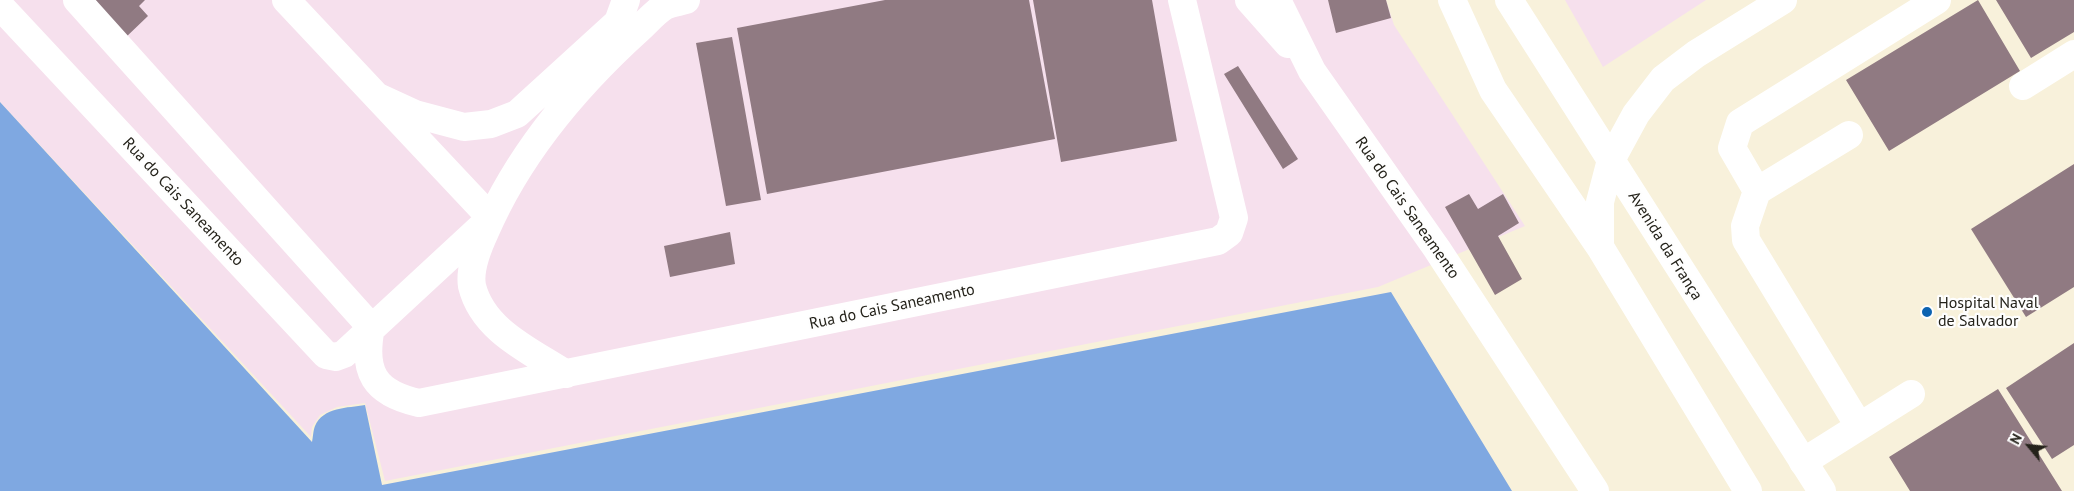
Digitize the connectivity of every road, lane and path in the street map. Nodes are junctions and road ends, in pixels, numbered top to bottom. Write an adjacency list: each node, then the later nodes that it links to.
1 (77, 0): 23 (main road)
2 (286, 0): 17 (main road)
3 (626, 0): 17 (main road)
4 (1182, 0): 24 (main road, Rua do Cais Saneamento)
5 (1250, 0): 15 (main road)
6 (1277, 0): 15 (main road, Rua do Cais Saneamento)
7 (1300, 0): 15 (main road)
8 (1452, 0): 22 (main road)
9 (1509, 0): 19 (main road, Avenida da França)
10 (1783, 0): 19 (main road)
11 (1937, 0): 20 (main road)
12 (670, 2): 21 (main road, Rua do Cais Saneamento)
13 (0, 6): 23 (main road, Rua do Cais Saneamento)
14 (2074, 54): 16 (main road)
15 (1312, 71): 28 (main road, Rua do Cais Saneamento)
16 (2023, 86)
17 (378, 97): 21 (main road)
18 (1849, 135): 20 (main road)
19 (1611, 160): 22 (main road); 27 (main road, Avenida da França)
20 (1757, 191): 26 (main road)
21 (490, 218): 23 (main road, Rua do Cais Saneamento); 24 (main road, Rua do Cais Saneamento)
22 (1600, 247): 29 (main road)
23 (371, 327): 24 (main road, Rua do Cais Saneamento)
24 (566, 374)
25 (1910, 394): 26 (main road)
26 (1859, 426): 27 (main road)
27 (1803, 462): 30 (main road, Avenida da França)
28 (1595, 491)
29 (1748, 491)
30 (1822, 491)

